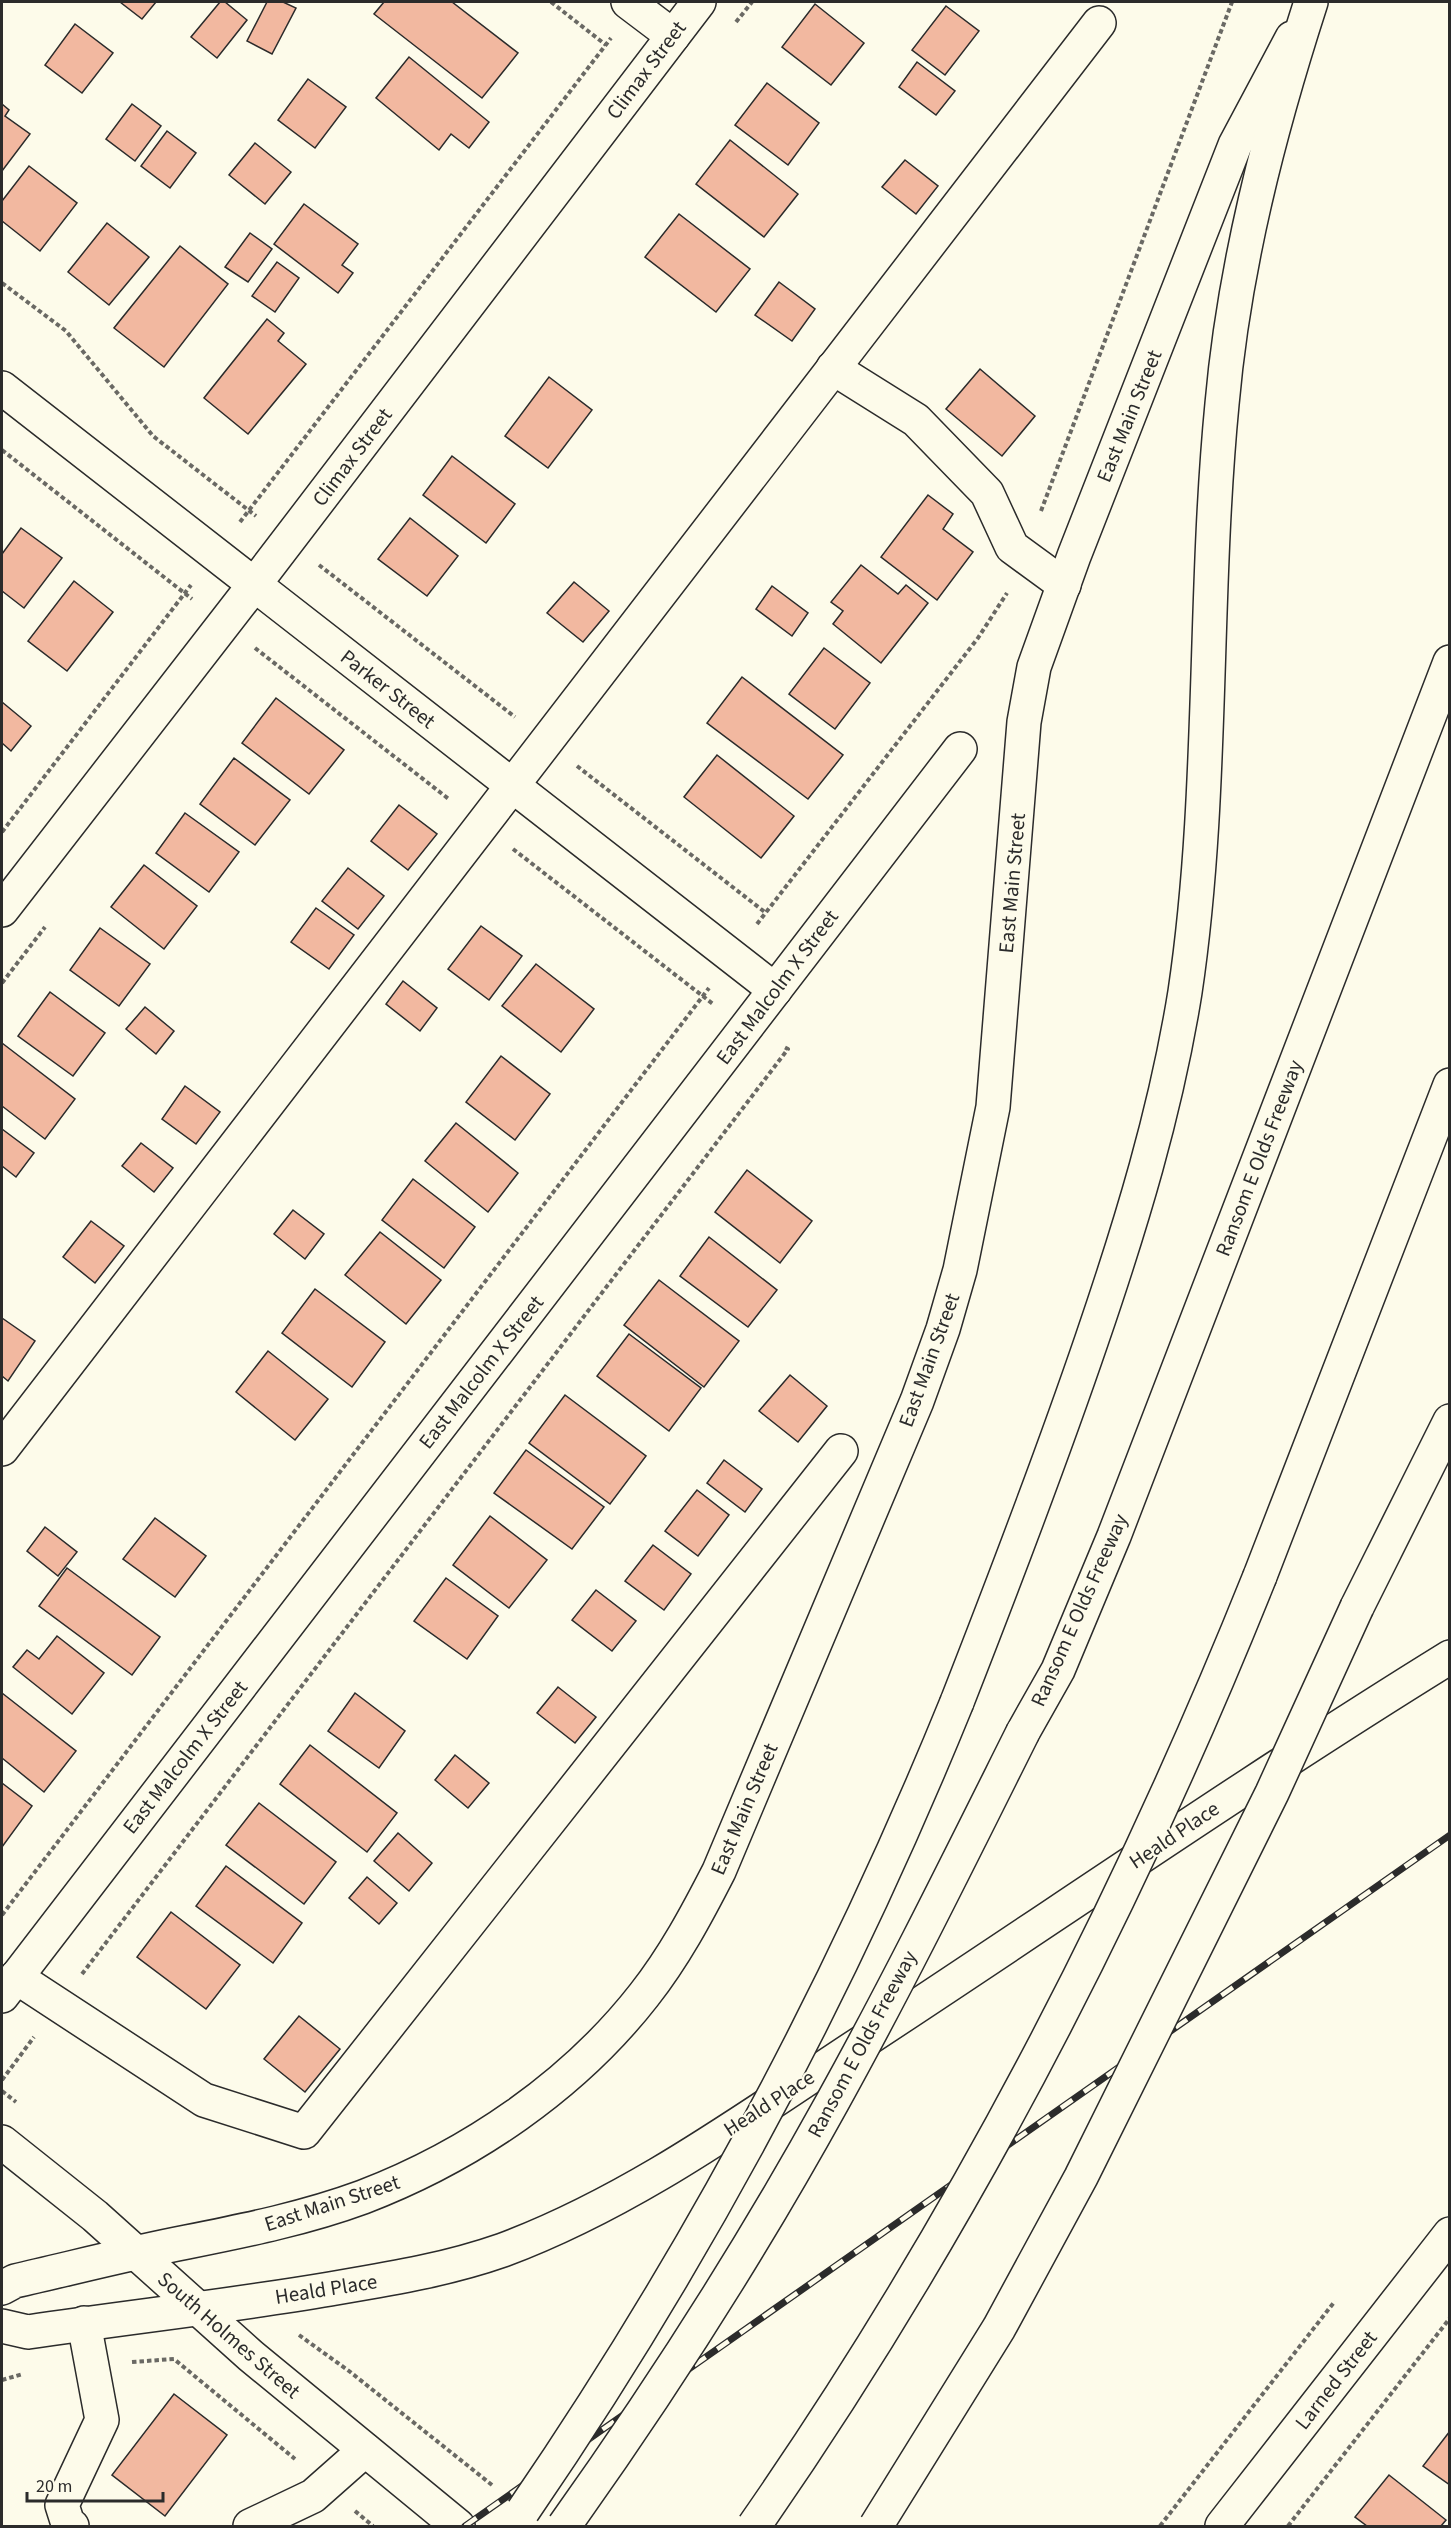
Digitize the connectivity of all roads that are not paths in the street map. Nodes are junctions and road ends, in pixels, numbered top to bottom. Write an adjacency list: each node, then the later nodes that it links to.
1 (699, 2): 5 (main road, Climax Street)
2 (1310, 3): 9 (main road, East Main Street); 34 (main road, bridge)
3 (632, 4): 5 (main road)
4 (1099, 22): 6 (main road)
5 (672, 36): 8 (main road, Climax Street)
6 (833, 368): 9 (main road); 12 (main road)
7 (2, 388): 8 (main road, Parker Street)
8 (254, 585): 12 (main road, Parker Street); 13 (main road, Climax Street)
9 (1064, 585): 25 (main road, East Main Street)
10 (1449, 662): 35 (main road, Ransom E Olds Freeway, bridge)
11 (960, 749): 14 (main road, East Malcolm X Street)
12 (512, 786): 14 (main road, Parker Street); 17 (main road)
13 (2, 910)
14 (775, 990): 22 (main road, East Malcolm X Street)
15 (1449, 1085): 36 (main road, bridge)
16 (1449, 1421): 37 (main road, bridge)
17 (2, 1449)
18 (841, 1451): 22 (main road)
19 (1449, 1635): 21 (main road)
20 (1449, 1657): 21 (main road, Heald Place)
21 (1360, 1712): 27 (main road, Heald Place)
22 (9, 1986)
23 (2, 2142): 25 (main road, South Holmes Street)
24 (1449, 2234): 38 (main road, Larned Street)
25 (137, 2254): 26 (main road, East Main Street); 27 (main road, South Holmes Street)
26 (2, 2288)
27 (197, 2308): 28 (main road, Heald Place); 30 (main road, South Holmes Street)
28 (84, 2323): 29 (main road, Heald Place); 31 (main road)
29 (2, 2326)
30 (365, 2450): 32 (main road); 33 (main road, South Holmes Street)
31 (72, 2526)
32 (250, 2526)
33 (458, 2526)
34 (512, 2526)
35 (564, 2526)
36 (754, 2526)
37 (876, 2526)
38 (1222, 2526)

